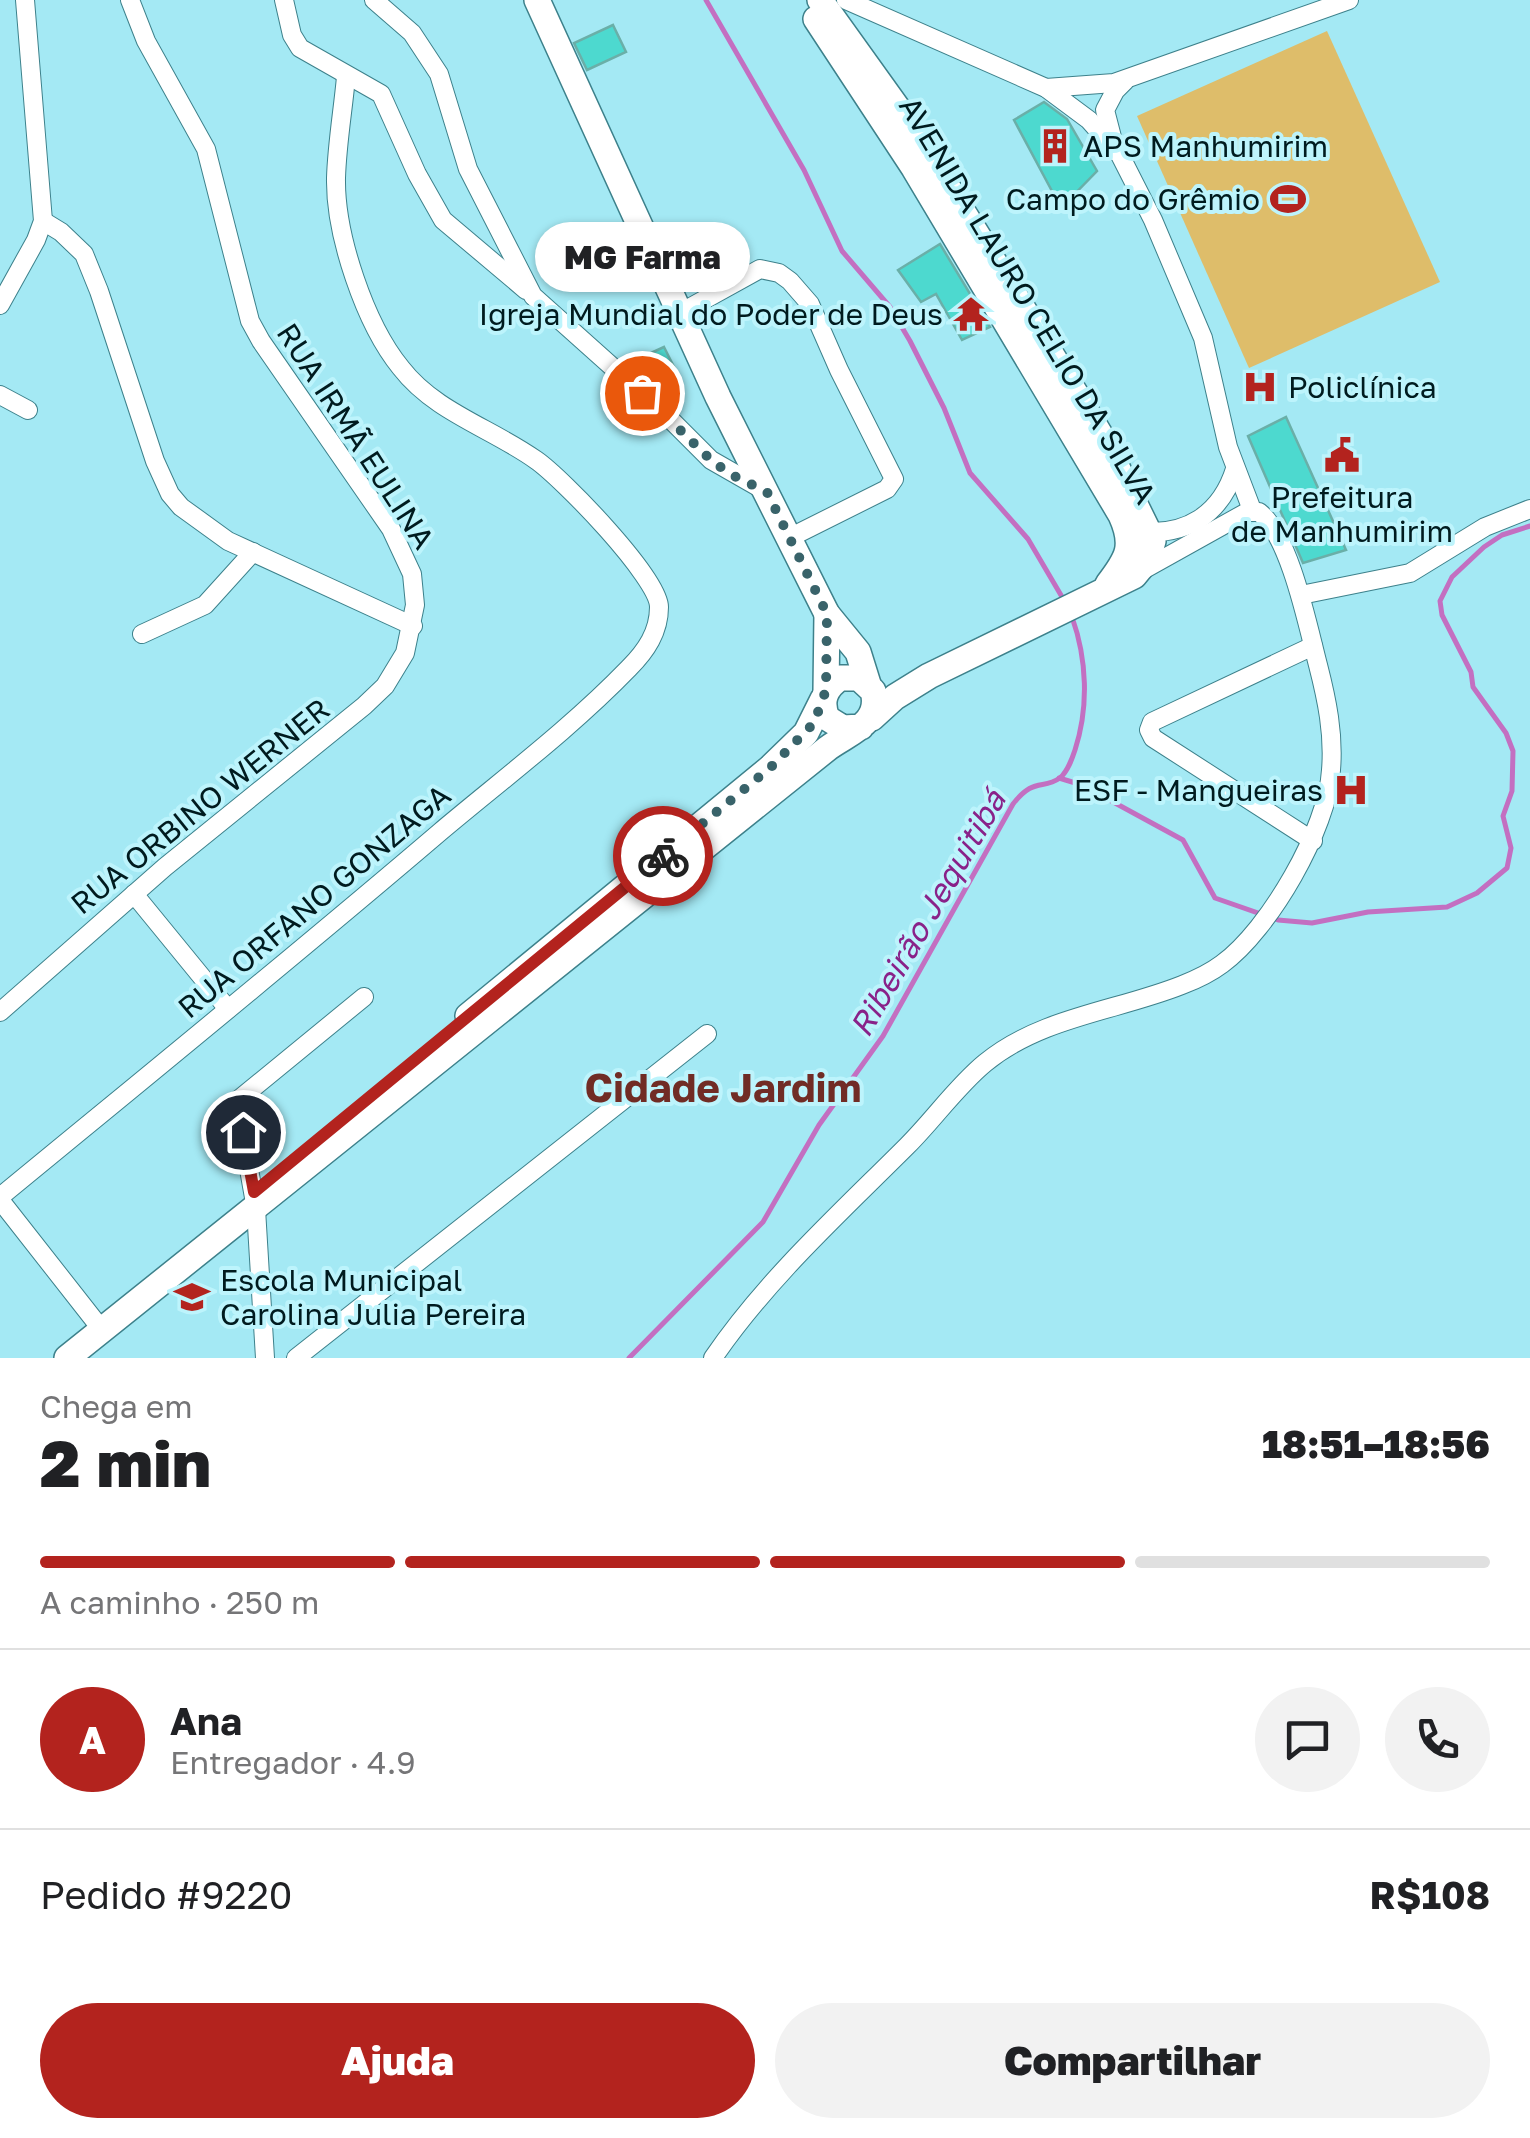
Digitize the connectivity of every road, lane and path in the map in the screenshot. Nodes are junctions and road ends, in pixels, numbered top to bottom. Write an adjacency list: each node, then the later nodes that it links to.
1 (25, 0): 15 (street)
2 (130, 0): 32 (street, RUA IRMÃ EULINA)
3 (284, 0): 11 (street)
4 (374, 0): 16 (street)
5 (537, 0): 18 (street)
6 (804, 0): 10 (street, AVENIDA LAURO CELIO DA SILVA)
7 (820, 0): 10 (street, AVENIDA LAURO CELIO DA SILVA)
8 (846, 0): 13 (street)
9 (1349, 0): 12 (street)
10 (849, 53): 25 (street, AVENIDA LAURO CELIO DA SILVA)
11 (346, 77): 16 (street); 42 (street, RUA ORFANO GONZAGA)
12 (1129, 78): 13 (street); 14 (street)
13 (1046, 88): 14 (street)
14 (1120, 155): 21 (street)
15 (42, 220): 17 (street); 27 (street)
16 (533, 296): 22 (street)
17 (0, 305)
18 (682, 312): 22 (street); 26 (street)
19 (0, 395): 20 (street)
20 (28, 410)
21 (1236, 468): 24 (street); 25 (street)
22 (767, 492): 26 (street)
23 (1530, 508): 29 (street)
24 (1252, 510): 28 (street); 29 (street)
25 (1139, 531): 28 (street, AVENIDA LAURO CELIO DA SILVA); 30 (street, AVENIDA LAURO CELIO DA SILVA)
26 (790, 538): 31 (street)
27 (253, 552): 32 (street); 33 (street)
28 (1134, 576): 30 (street)
29 (1301, 594): 34 (street)
30 (1096, 595): 35 (street)
31 (827, 614): 36 (street); 37 (street)
32 (413, 626): 40 (street, RUA ORBINO WERNER)
33 (142, 634)
34 (1313, 646): 39 (street); 39 (street)
35 (929, 676): 36 (street); 38 (street)
36 (869, 685): 37 (street); 38 (street)
37 (825, 695): 38 (street); 46 (street)
38 (866, 722): 46 (street)
39 (1313, 841): 52 (street)
40 (134, 894): 42 (street); 43 (street, RUA ORBINO WERNER)
41 (364, 997): 46 (street)
42 (228, 1009): 45 (street, RUA ORFANO GONZAGA)
43 (0, 1012)
44 (707, 1034): 51 (street)
45 (0, 1199): 47 (street)
46 (255, 1200): 47 (street); 50 (street)
47 (98, 1324): 48 (street); 49 (street)
48 (44, 1358)
49 (67, 1358)
50 (265, 1358)
51 (296, 1358)
52 (714, 1358)

